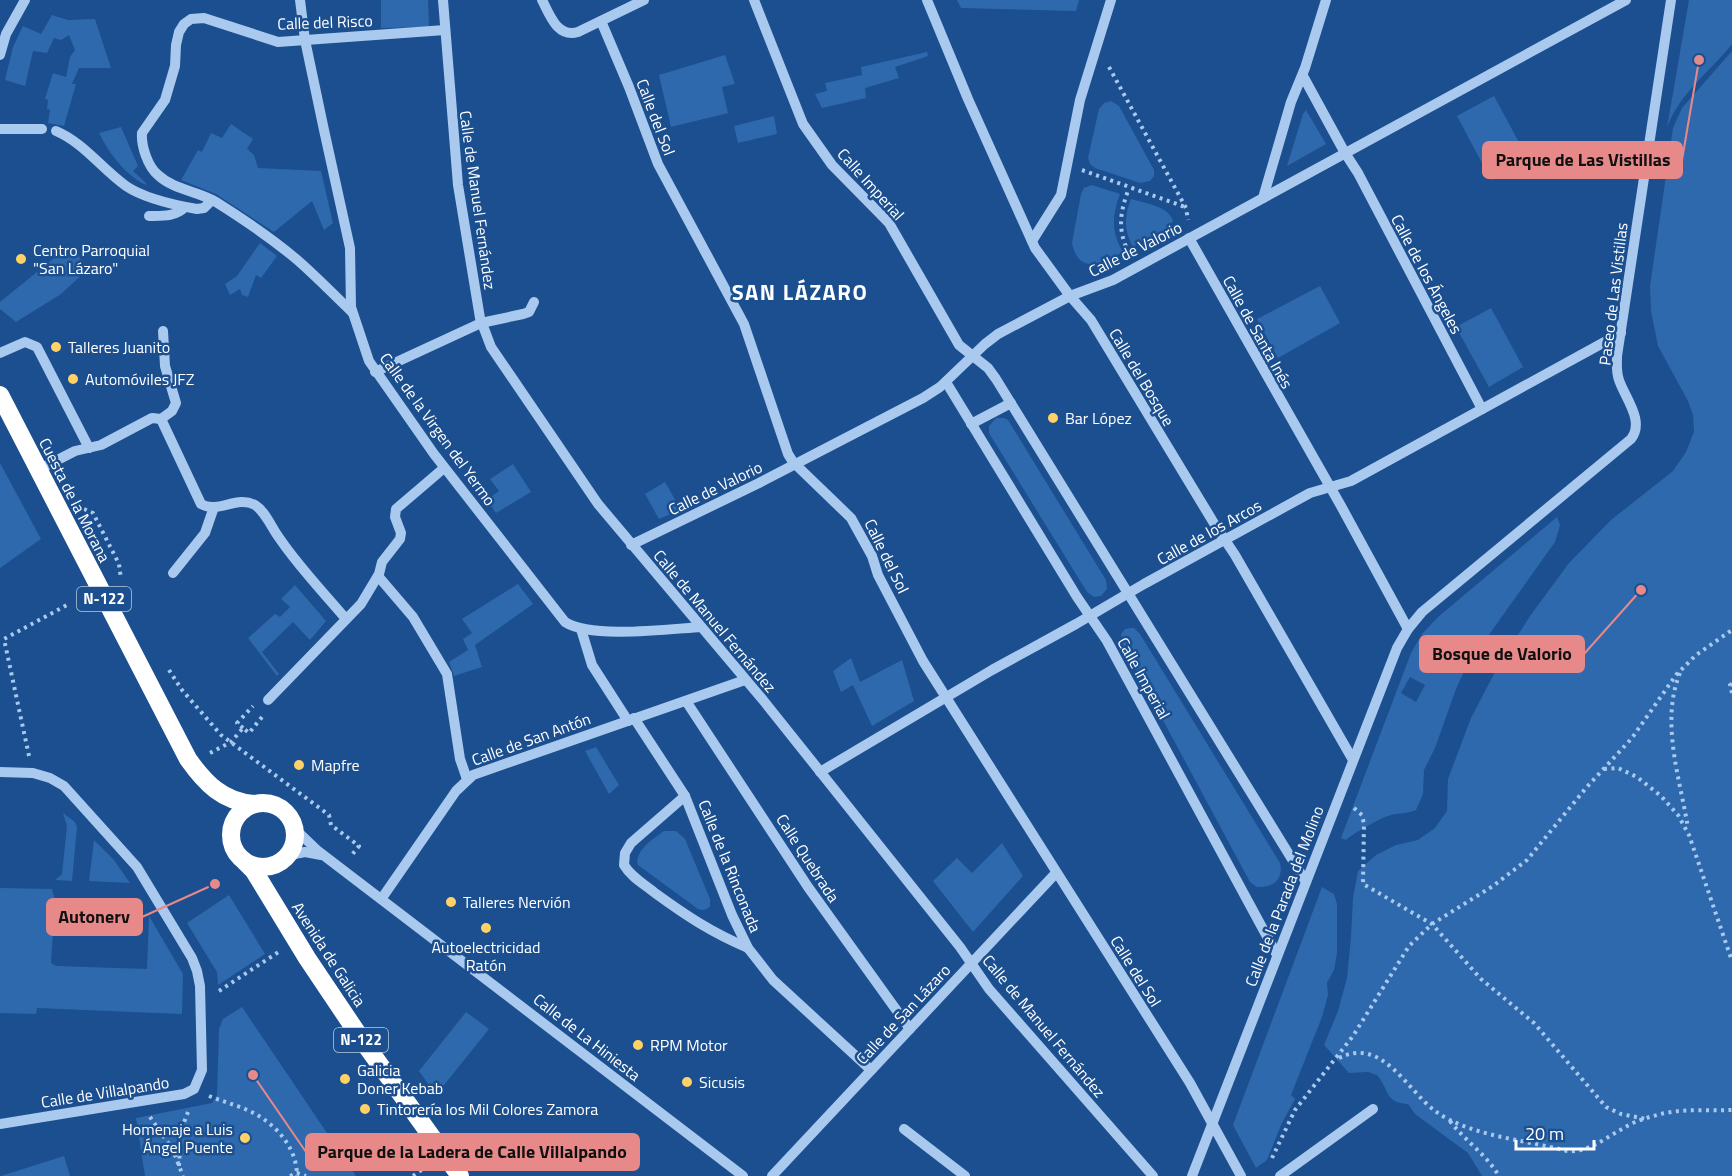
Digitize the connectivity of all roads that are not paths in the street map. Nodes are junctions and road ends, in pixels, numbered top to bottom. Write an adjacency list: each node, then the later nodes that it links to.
1 (25, 0): 15 (street)
2 (300, 0): 14 (street, Calle de la Virgen del Yermo)
3 (443, 0): 13 (street, Calle de Manuel Fernández)
4 (542, 0): 12 (street)
5 (644, 0): 12 (street)
6 (754, 0): 34 (street, Calle Imperial)
7 (927, 0): 26 (street, Calle del Bosque)
8 (1111, 0): 26 (street)
9 (1326, 0): 16 (street)
10 (1626, 0): 20 (street, Calle de Valorio)
11 (1671, 0): 32 (street, Paseo de Las Vistillas)
12 (601, 21): 43 (street, Calle del Sol)
13 (445, 30): 14 (street, Calle del Risco); 30 (street, Calle de Manuel Fernández)
14 (305, 40): 22 (street, Calle del Risco); 29 (street, Calle de la Virgen del Yermo)
15 (0, 55)
16 (1303, 76): 20 (street, Calle de los Ángeles); 21 (street)
17 (0, 129): 18 (street)
18 (42, 129)
19 (56, 131): 23 (street)
20 (1345, 153): 21 (street, Calle de Valorio); 39 (street, Calle de los Ángeles)
21 (1263, 198): 25 (street, Calle de Valorio)
22 (212, 200): 23 (street); 29 (street)
23 (186, 207): 24 (street)
24 (149, 216)
25 (1189, 238): 27 (street, Calle de Valorio); 46 (street, Calle de Santa Inés)
26 (1032, 241): 27 (street, Calle del Bosque)
27 (1070, 296): 34 (street, Calle de Valorio); 48 (street, Calle del Bosque)
28 (534, 302): 30 (street)
29 (352, 312): 35 (street, Calle de la Virgen del Yermo)
30 (481, 323): 35 (street); 49 (street, Calle de Manuel Fernández)
31 (163, 331): 40 (street)
32 (1621, 333): 39 (street, Calle de los Arcos); 57 (street, Paseo de Las Vistillas)
33 (0, 353): 42 (street)
34 (972, 356): 36 (street, Calle de Valorio); 38 (street, Calle Imperial)
35 (375, 372): 44 (street, Calle de la Virgen del Yermo)
36 (946, 382): 41 (street, Calle Imperial); 43 (street, Calle de Valorio)
37 (0, 395): 45 (highway, Cuesta de la Morana / N-122)
38 (1011, 403): 41 (street); 52 (street, Calle Imperial)
39 (1482, 409): 46 (street, Calle de los Arcos)
40 (161, 419): 42 (street); 47 (street)
41 (971, 424): 53 (street, Calle Imperial)
42 (88, 448): 45 (street)
43 (796, 465): 49 (street, Calle de Valorio); 59 (street, Calle del Sol)
44 (444, 468): 51 (street); 56 (street, Calle de la Virgen del Yermo)
45 (38, 470): 66 (highway, Cuesta de la Morana / N-122)
46 (1330, 487): 48 (street, Calle de los Arcos); 57 (street, Calle de Santa Inés)
47 (214, 507): 50 (street); 54 (street)
48 (1225, 540): 52 (street, Calle de los Arcos); 63 (street, Calle del Bosque)
49 (631, 545): 55 (street, Calle de Manuel Fernández)
50 (173, 573)
51 (378, 576): 54 (street); 67 (street)
52 (1128, 594): 53 (street, Calle de los Arcos); 76 (street, Calle Imperial)
53 (1090, 616): 59 (street, Calle de los Arcos); 80 (street, Calle Imperial)
54 (346, 619): 60 (street)
55 (701, 627): 56 (street, Calle de la Virgen del Yermo); 58 (street, Calle de Manuel Fernández)
56 (581, 628): 62 (street)
57 (1408, 629): 63 (street, Calle de la Parada del Molino)
58 (745, 680): 61 (street, Calle de San Antón); 65 (street, Calle de Manuel Fernández)
59 (946, 698): 65 (street, Calle de los Arcos); 75 (street, Calle del Sol)
60 (268, 700)
61 (686, 701): 62 (street, Calle de San Antón); 82 (street, Calle Quebrada)
62 (631, 720): 67 (street, Calle de San Antón); 68 (street, Calle de la Rinconada)
63 (1353, 760): 76 (street, Calle de la Parada del Molino)
64 (0, 772): 85 (street, Calle de Villalpando)
65 (820, 772): 81 (street, Calle de Manuel Fernández)
66 (203, 779): 69 (highway, Cuesta de la Morana / N-122); 71 (highway, Cuesta de la Morana / N-122)
67 (467, 779): 78 (street, Calle de San Antón)
68 (685, 796): 79 (street, Calle de la Rinconada); 79 (street, Calle de la Rinconada)
69 (254, 804): 70 (highway, N-122); 71 (highway)
70 (295, 829): 72 (street, Calle de La Hiniesta); 73 (highway)
71 (231, 830): 74 (highway, N-122)
72 (326, 857): 73 (street); 78 (street, Calle de La Hiniesta)
73 (283, 860): 74 (highway); 77 (highway, Avenida de Galicia)
74 (245, 862): 77 (highway, Avenida de Galicia / N-122)
75 (1056, 873): 81 (street, Calle de San Lázaro); 86 (street, Calle del Sol)
76 (1306, 882): 80 (street, Calle de la Parada del Molino)
77 (270, 898): 88 (highway, Avenida de Galicia / N-122)
78 (382, 898): 89 (street, Calle de La Hiniesta)
79 (748, 948): 83 (street, Calle de la Rinconada)
80 (1277, 955): 86 (street, Calle de la Parada del Molino)
81 (971, 964): 82 (street, Calle de San Lázaro); 92 (street, Calle de Manuel Fernández)
82 (910, 1029): 83 (street, Calle de San Lázaro)
83 (871, 1070): 90 (street, Calle de San Lázaro)
84 (1373, 1109): 95 (street)
85 (0, 1124)
86 (1212, 1125): 93 (street, Calle de la Parada del Molino); 94 (street, Calle del Sol)
87 (904, 1129): 91 (street)
88 (460, 1176)
89 (743, 1176)
90 (772, 1176)
91 (965, 1176)
92 (1153, 1176)
93 (1192, 1176)
94 (1241, 1176)
95 (1280, 1176)

